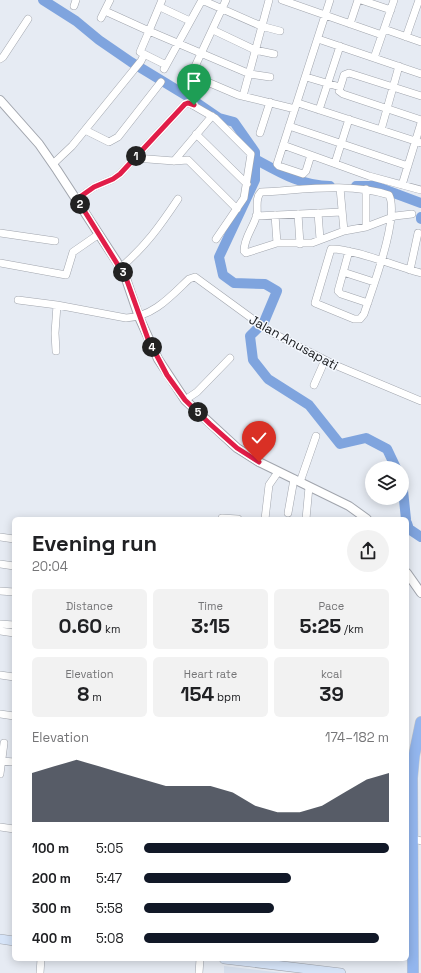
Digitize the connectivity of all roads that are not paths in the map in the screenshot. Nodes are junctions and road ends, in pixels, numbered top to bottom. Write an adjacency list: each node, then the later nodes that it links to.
1 (110, 0): 13 (street)
2 (202, 0): 11 (street); 17 (street)
3 (226, 0): 11 (street)
4 (269, 0): 19 (street)
5 (282, 0): 14 (street)
6 (330, 0): 14 (street)
7 (360, 0): 12 (street); 18 (street)
8 (394, 0): 12 (street)
9 (419, 0): 24 (street)
10 (161, 3): 17 (street); 21 (street)
11 (223, 10): 19 (street); 20 (street)
12 (391, 10): 23 (street)
13 (105, 11): 15 (street); 21 (street)
14 (326, 16): 18 (street); 25 (street)
15 (102, 18)
16 (28, 19): 34 (street)
17 (190, 21): 27 (street)
18 (350, 24): 23 (street)
19 (261, 26): 22 (street); 29 (street)
20 (213, 30): 29 (street); 30 (street)
21 (149, 31): 27 (street); 32 (street)
22 (280, 31)
23 (383, 32): 24 (street); 33 (street)
24 (406, 37): 26 (street)
25 (318, 39): 28 (street); 39 (street)
26 (421, 42)
27 (179, 44): 30 (street); 32 (street)
28 (340, 46): 33 (street); 41 (street)
29 (255, 50): 31 (street); 36 (street)
30 (201, 53): 36 (street); 44 (street)
31 (274, 54)
32 (142, 58): 56 (street)
33 (374, 58): 35 (street)
34 (0, 59)
35 (399, 66): 37 (street); 43 (street)
36 (250, 74): 38 (street); 44 (street)
37 (421, 74)
38 (270, 77)
39 (306, 77): 41 (street); 48 (street)
40 (161, 82): 56 (street)
41 (327, 83): 42 (street); 50 (street)
42 (340, 87): 43 (street); 49 (street)
43 (393, 87): 45 (street); 49 (street)
44 (244, 96): 47 (street)
45 (421, 96)
46 (0, 100): 68 (street)
47 (270, 102): 48 (street); 58 (street)
48 (297, 106): 50 (street); 55 (street)
49 (387, 108): 53 (street); 57 (street)
50 (319, 110): 52 (street)
51 (212, 116): 59 (street); 65 (street); 71 (street)
52 (349, 119): 57 (street); 61 (street)
53 (421, 120)
54 (421, 123): 60 (street)
55 (289, 126): 61 (street); 62 (street)
56 (84, 130): 68 (street)
57 (381, 130): 60 (street)
58 (260, 132)
59 (196, 134): 63 (street); 71 (street)
60 (418, 142): 70 (street)
61 (341, 144): 69 (street); 70 (street)
62 (283, 145): 64 (street); 64 (street)
63 (180, 153): 66 (street); 67 (street)
64 (311, 155): 69 (street)
65 (135, 158): 67 (street); 76 (street)
66 (188, 160): 67 (street); 78 (street)
67 (174, 161)
68 (54, 164): 76 (street)
69 (335, 164): 72 (street)
70 (408, 166): 72 (street)
71 (247, 184): 78 (street)
72 (402, 185): 75 (street)
73 (340, 188): 74 (street); 79 (street); 84 (street)
74 (366, 189): 85 (street); 86 (street)
75 (421, 190)
76 (77, 199): 90 (street)
77 (178, 199): 99 (street)
78 (237, 209): 91 (street)
79 (342, 212): 80 (street); 87 (street)
80 (318, 213): 81 (street); 92 (street)
81 (298, 214): 83 (street); 95 (street)
82 (412, 214): 85 (street)
83 (275, 215): 84 (street); 94 (street)
84 (256, 216): 94 (street)
85 (390, 218): 86 (street); 97 (street)
86 (366, 227): 87 (street)
87 (344, 231): 92 (street)
88 (0, 233): 93 (street)
89 (418, 233): 100 (street)
90 (98, 234): 98 (street); 99 (street)
91 (216, 239)
92 (320, 240): 95 (street)
93 (55, 241)
94 (277, 243): 95 (street)
95 (300, 244)
96 (349, 251): 97 (street); 101 (street); 105 (street)
97 (381, 261): 100 (street); 103 (street)
98 (0, 263)
99 (120, 268): 107 (street)
100 (410, 270): 102 (street)
101 (343, 272): 103 (street); 105 (street)
102 (421, 273)
103 (374, 282): 105 (street)
104 (18, 300): 106 (street)
105 (368, 303)
106 (57, 305): 107 (street); 108 (street)
107 (139, 317): 110 (street, Jalan Anusapati); 112 (street)
108 (56, 351)
109 (230, 358): 112 (street)
110 (325, 360): 111 (street); 113 (street, Jalan Anusapati)
111 (314, 384)
112 (185, 400): 115 (street)
113 (421, 401)
114 (316, 436): 116 (street)
115 (278, 472): 116 (street); 119 (street)
116 (297, 481): 117 (street); 118 (street)
117 (309, 487): 120 (street); 121 (street)
118 (288, 513)
119 (265, 517)
120 (306, 517)
121 (365, 517)
122 (0, 537): 123 (street)
123 (12, 539)
124 (0, 564): 125 (street)
125 (12, 566)
126 (409, 576): 129 (street)
127 (0, 591): 128 (street)
128 (12, 592)
129 (421, 593)
130 (0, 624): 131 (street)
131 (12, 625)
132 (0, 631): 133 (street)
133 (12, 633)
134 (0, 675): 135 (street)
135 (12, 677)
136 (0, 714): 137 (street)
137 (12, 716)
138 (421, 722): 147 (highway)
139 (4, 743): 141 (street)
140 (421, 756): 146 (highway)
141 (2, 760): 142 (street); 143 (street)
142 (12, 762)
143 (0, 774)
144 (0, 827): 145 (street)
145 (12, 829)
146 (420, 840): 147 (highway)
147 (416, 881): 158 (highway); 159 (highway)
148 (0, 939): 149 (main road)
149 (12, 941)
150 (42, 961): 155 (street)
151 (200, 961): 156 (street)
152 (263, 961): 153 (main road)
153 (312, 971): 154 (main road)
154 (327, 972): 157 (main road)
155 (40, 973)
156 (199, 973)
157 (341, 973)
158 (413, 973)
159 (420, 973)

